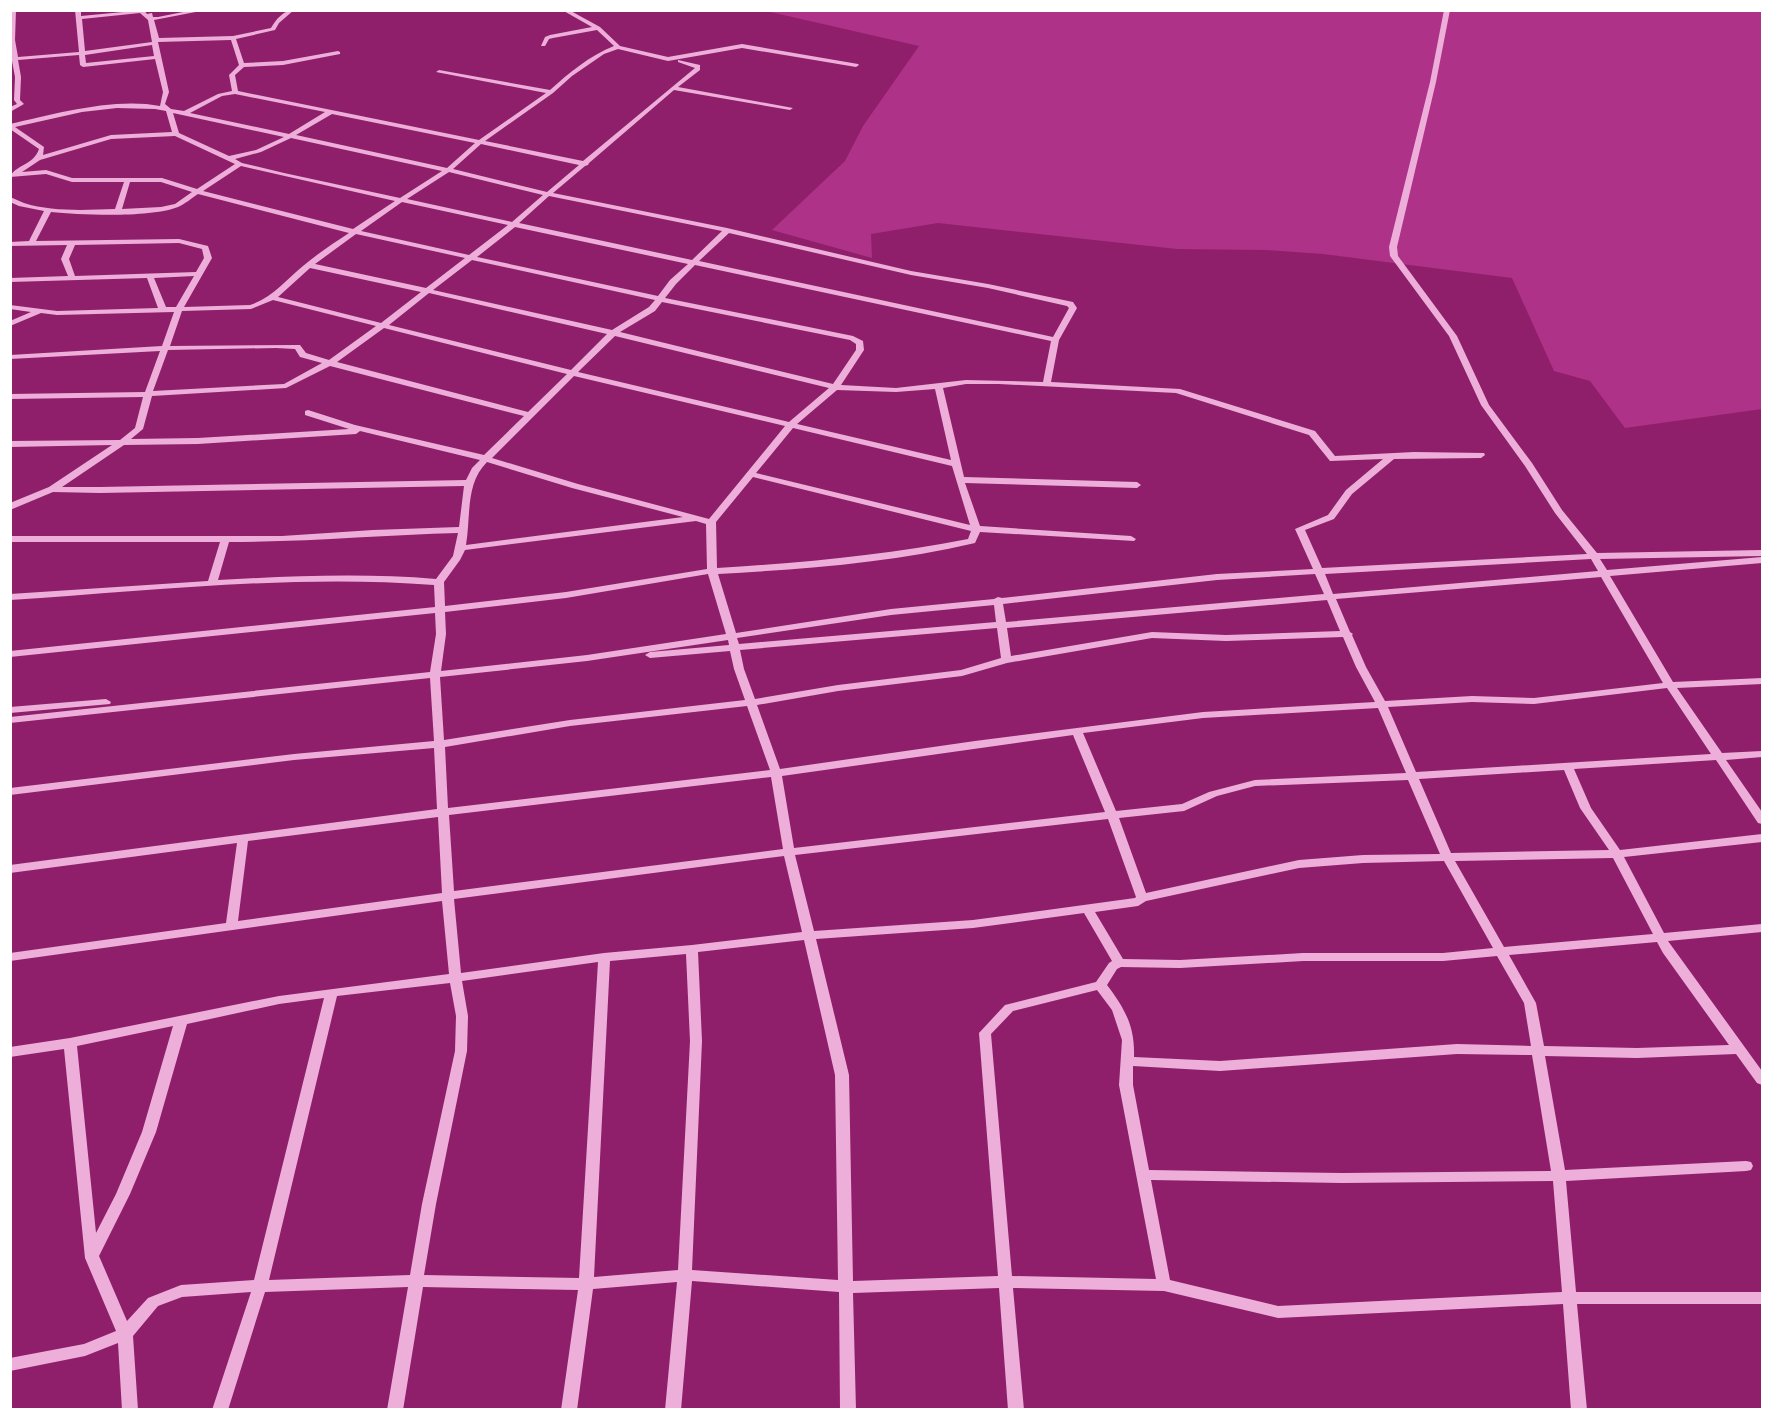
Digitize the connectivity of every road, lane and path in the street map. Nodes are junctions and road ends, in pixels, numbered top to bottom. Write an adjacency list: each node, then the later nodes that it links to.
1 (13, 10): 12 (street)
2 (78, 10): 8 (street)
3 (150, 10): 9 (street)
4 (204, 10): 9 (street)
5 (292, 10): 11 (street)
6 (564, 10): 10 (street)
7 (1447, 10): 107 (street)
8 (79, 18): 9 (street); 16 (street)
9 (149, 18): 13 (street)
10 (598, 27): 14 (street); 15 (street)
11 (233, 38): 13 (street); 21 (street)
12 (11, 40): 19 (street)
13 (155, 42): 16 (street); 18 (street)
14 (543, 45)
15 (618, 47): 20 (street); 26 (street)
16 (83, 53): 18 (street); 19 (street)
17 (338, 53): 21 (street)
18 (157, 57): 29 (street)
19 (13, 59): 28 (street)
20 (668, 59): 22 (street); 24 (street)
21 (242, 65): 25 (street)
22 (856, 65)
23 (439, 72): 26 (street)
24 (673, 88): 27 (street); 39 (street)
25 (235, 92): 30 (street); 31 (street)
26 (551, 92): 35 (street)
27 (790, 108)
28 (10, 110)
29 (169, 110): 31 (street); 32 (street); 33 (street)
30 (332, 111): 34 (street); 35 (street)
31 (185, 113): 34 (street)
32 (10, 126): 36 (street)
33 (176, 134): 36 (street); 37 (street)
34 (290, 136): 37 (street); 40 (street)
35 (480, 142): 39 (street); 40 (street)
36 (39, 158): 41 (street)
37 (227, 159): 38 (street)
38 (240, 164): 43 (street); 45 (street)
39 (586, 164): 44 (street)
40 (448, 170): 44 (street); 45 (street)
41 (11, 175): 42 (street)
42 (128, 180): 43 (street); 48 (street)
43 (198, 192): 48 (street); 51 (street)
44 (548, 194): 49 (street); 50 (street)
45 (401, 199): 49 (street); 51 (street)
46 (12, 201): 47 (street)
47 (49, 209): 48 (street); 54 (street)
48 (118, 211)
49 (513, 225): 55 (street); 56 (street)
50 (727, 230): 56 (street); 72 (street)
51 (355, 232): 55 (street); 57 (street)
52 (72, 243): 54 (street); 58 (street); 60 (street)
53 (10, 244): 54 (street)
54 (31, 244)
55 (470, 257): 62 (street); 64 (street)
56 (694, 262): 64 (street); 72 (street)
57 (308, 266): 62 (street); 63 (street)
58 (198, 274): 59 (street); 66 (street)
59 (150, 276): 60 (street); 67 (street)
60 (72, 277): 61 (street)
61 (10, 279)
62 (428, 291): 70 (street); 71 (street)
63 (273, 298): 66 (street); 70 (street)
64 (660, 299): 71 (street); 79 (street)
65 (10, 307): 68 (street)
66 (179, 309): 67 (street); 73 (street)
67 (163, 310): 68 (street)
68 (38, 312): 69 (street)
69 (10, 324)
70 (383, 325): 75 (street); 76 (street)
71 (613, 333): 76 (street); 79 (street)
72 (1055, 340): 77 (street)
73 (167, 348): 74 (street); 75 (street); 80 (street)
74 (10, 357)
75 (330, 363): 80 (street); 83 (street)
76 (575, 372): 83 (street); 84 (street)
77 (1047, 384): 78 (street); 89 (street)
78 (938, 386): 79 (street); 91 (street)
79 (835, 387): 84 (street)
80 (147, 394): 81 (street); 86 (street)
81 (10, 397)
82 (308, 413): 85 (street)
83 (528, 414): 90 (street)
84 (791, 425): 91 (street); 92 (street)
85 (369, 430): 86 (street); 90 (street)
86 (121, 443): 87 (street); 96 (street)
87 (10, 444)
88 (1481, 454): 89 (street)
89 (1391, 457): 109 (street)
90 (484, 458): 94 (street); 98 (street)
91 (957, 465): 93 (street)
92 (751, 474): 99 (street); 100 (street)
93 (960, 480): 95 (street); 100 (street)
94 (467, 483): 96 (street); 101 (street)
95 (1137, 485)
96 (52, 489): 97 (street)
97 (10, 507)
98 (696, 518): 99 (street); 105 (street)
99 (711, 522): 110 (street)
100 (976, 529): 103 (street); 110 (street)
101 (463, 530): 104 (street); 105 (street)
102 (10, 539): 104 (street)
103 (1131, 539)
104 (225, 540): 112 (street)
105 (461, 548): 111 (street)
106 (1762, 553): 107 (street)
107 (1594, 556): 109 (street); 122 (street)
108 (1762, 560): 125 (street)
109 (1317, 570): 114 (street); 116 (street)
110 (712, 571): 115 (street); 117 (street)
111 (439, 582): 112 (street); 115 (street)
112 (212, 584): 113 (street)
113 (10, 597)
114 (998, 600): 117 (street); 119 (street)
115 (439, 610): 118 (street); 120 (street)
116 (1348, 634): 119 (street); 124 (street)
117 (732, 637): 120 (street); 123 (street)
118 (10, 654)
119 (1006, 660): 123 (street)
120 (435, 674): 126 (street); 128 (street)
121 (1762, 681): 122 (street)
122 (1670, 685): 124 (street); 130 (street)
123 (750, 703): 128 (street); 132 (street)
124 (1382, 705): 127 (street); 133 (street)
125 (10, 710)
126 (10, 720)
127 (1077, 731): 132 (street); 136 (street)
128 (440, 744): 134 (street); 135 (street)
129 (1762, 754): 130 (street)
130 (1719, 756): 131 (street); 137 (street)
131 (1567, 765): 133 (street); 141 (street)
132 (776, 773): 135 (street); 140 (street)
133 (1412, 776): 136 (street); 142 (street)
134 (10, 792)
135 (445, 812): 139 (street); 144 (street)
136 (1112, 815): 140 (street); 145 (street)
137 (1762, 820)
138 (1762, 838): 141 (street)
139 (243, 839): 143 (street); 147 (street)
140 (789, 852): 144 (street); 149 (street)
141 (1617, 854): 142 (street); 150 (street)
142 (1447, 856): 145 (street); 152 (street)
143 (10, 870)
144 (448, 896): 147 (street); 156 (street)
145 (1142, 898): 146 (street)
146 (1088, 910): 149 (street); 155 (street)
147 (231, 927): 153 (street)
148 (1762, 928): 150 (street)
149 (809, 935): 151 (street); 176 (street)
150 (1660, 936): 152 (street); 161 (street)
151 (692, 949): 154 (street); 170 (street)
152 (1499, 952): 155 (street); 163 (street)
153 (10, 957)
154 (604, 957): 156 (street); 173 (street)
155 (1119, 963): 157 (street)
156 (455, 978): 158 (street); 171 (street)
157 (1100, 985): 164 (street); 172 (street)
158 (332, 992): 159 (street); 174 (street)
159 (181, 1022): 160 (street); 169 (street)
160 (70, 1043): 162 (street); 169 (street)
161 (1740, 1049): 163 (street); 165 (street)
162 (10, 1052)
163 (1538, 1052): 164 (street); 168 (street)
164 (1127, 1061): 167 (street)
165 (1762, 1080)
166 (1746, 1166): 168 (street)
167 (1144, 1174): 168 (street); 175 (street)
168 (1559, 1176): 177 (street)
169 (92, 1258): 179 (street)
170 (685, 1275): 173 (street); 176 (street); 185 (street)
171 (418, 1281): 173 (street); 174 (street); 183 (street)
172 (1007, 1282): 175 (street); 176 (street); 187 (street)
173 (586, 1284): 184 (street)
174 (260, 1286): 179 (street); 182 (street)
175 (1164, 1286): 177 (street)
176 (847, 1287): 186 (street)
177 (1568, 1298): 178 (street); 188 (street)
178 (1762, 1298)
179 (125, 1334): 180 (street); 181 (street)
180 (10, 1365)
181 (130, 1410)
182 (220, 1410)
183 (394, 1410)
184 (569, 1410)
185 (673, 1410)
186 (848, 1410)
187 (1016, 1410)
188 (1579, 1410)

